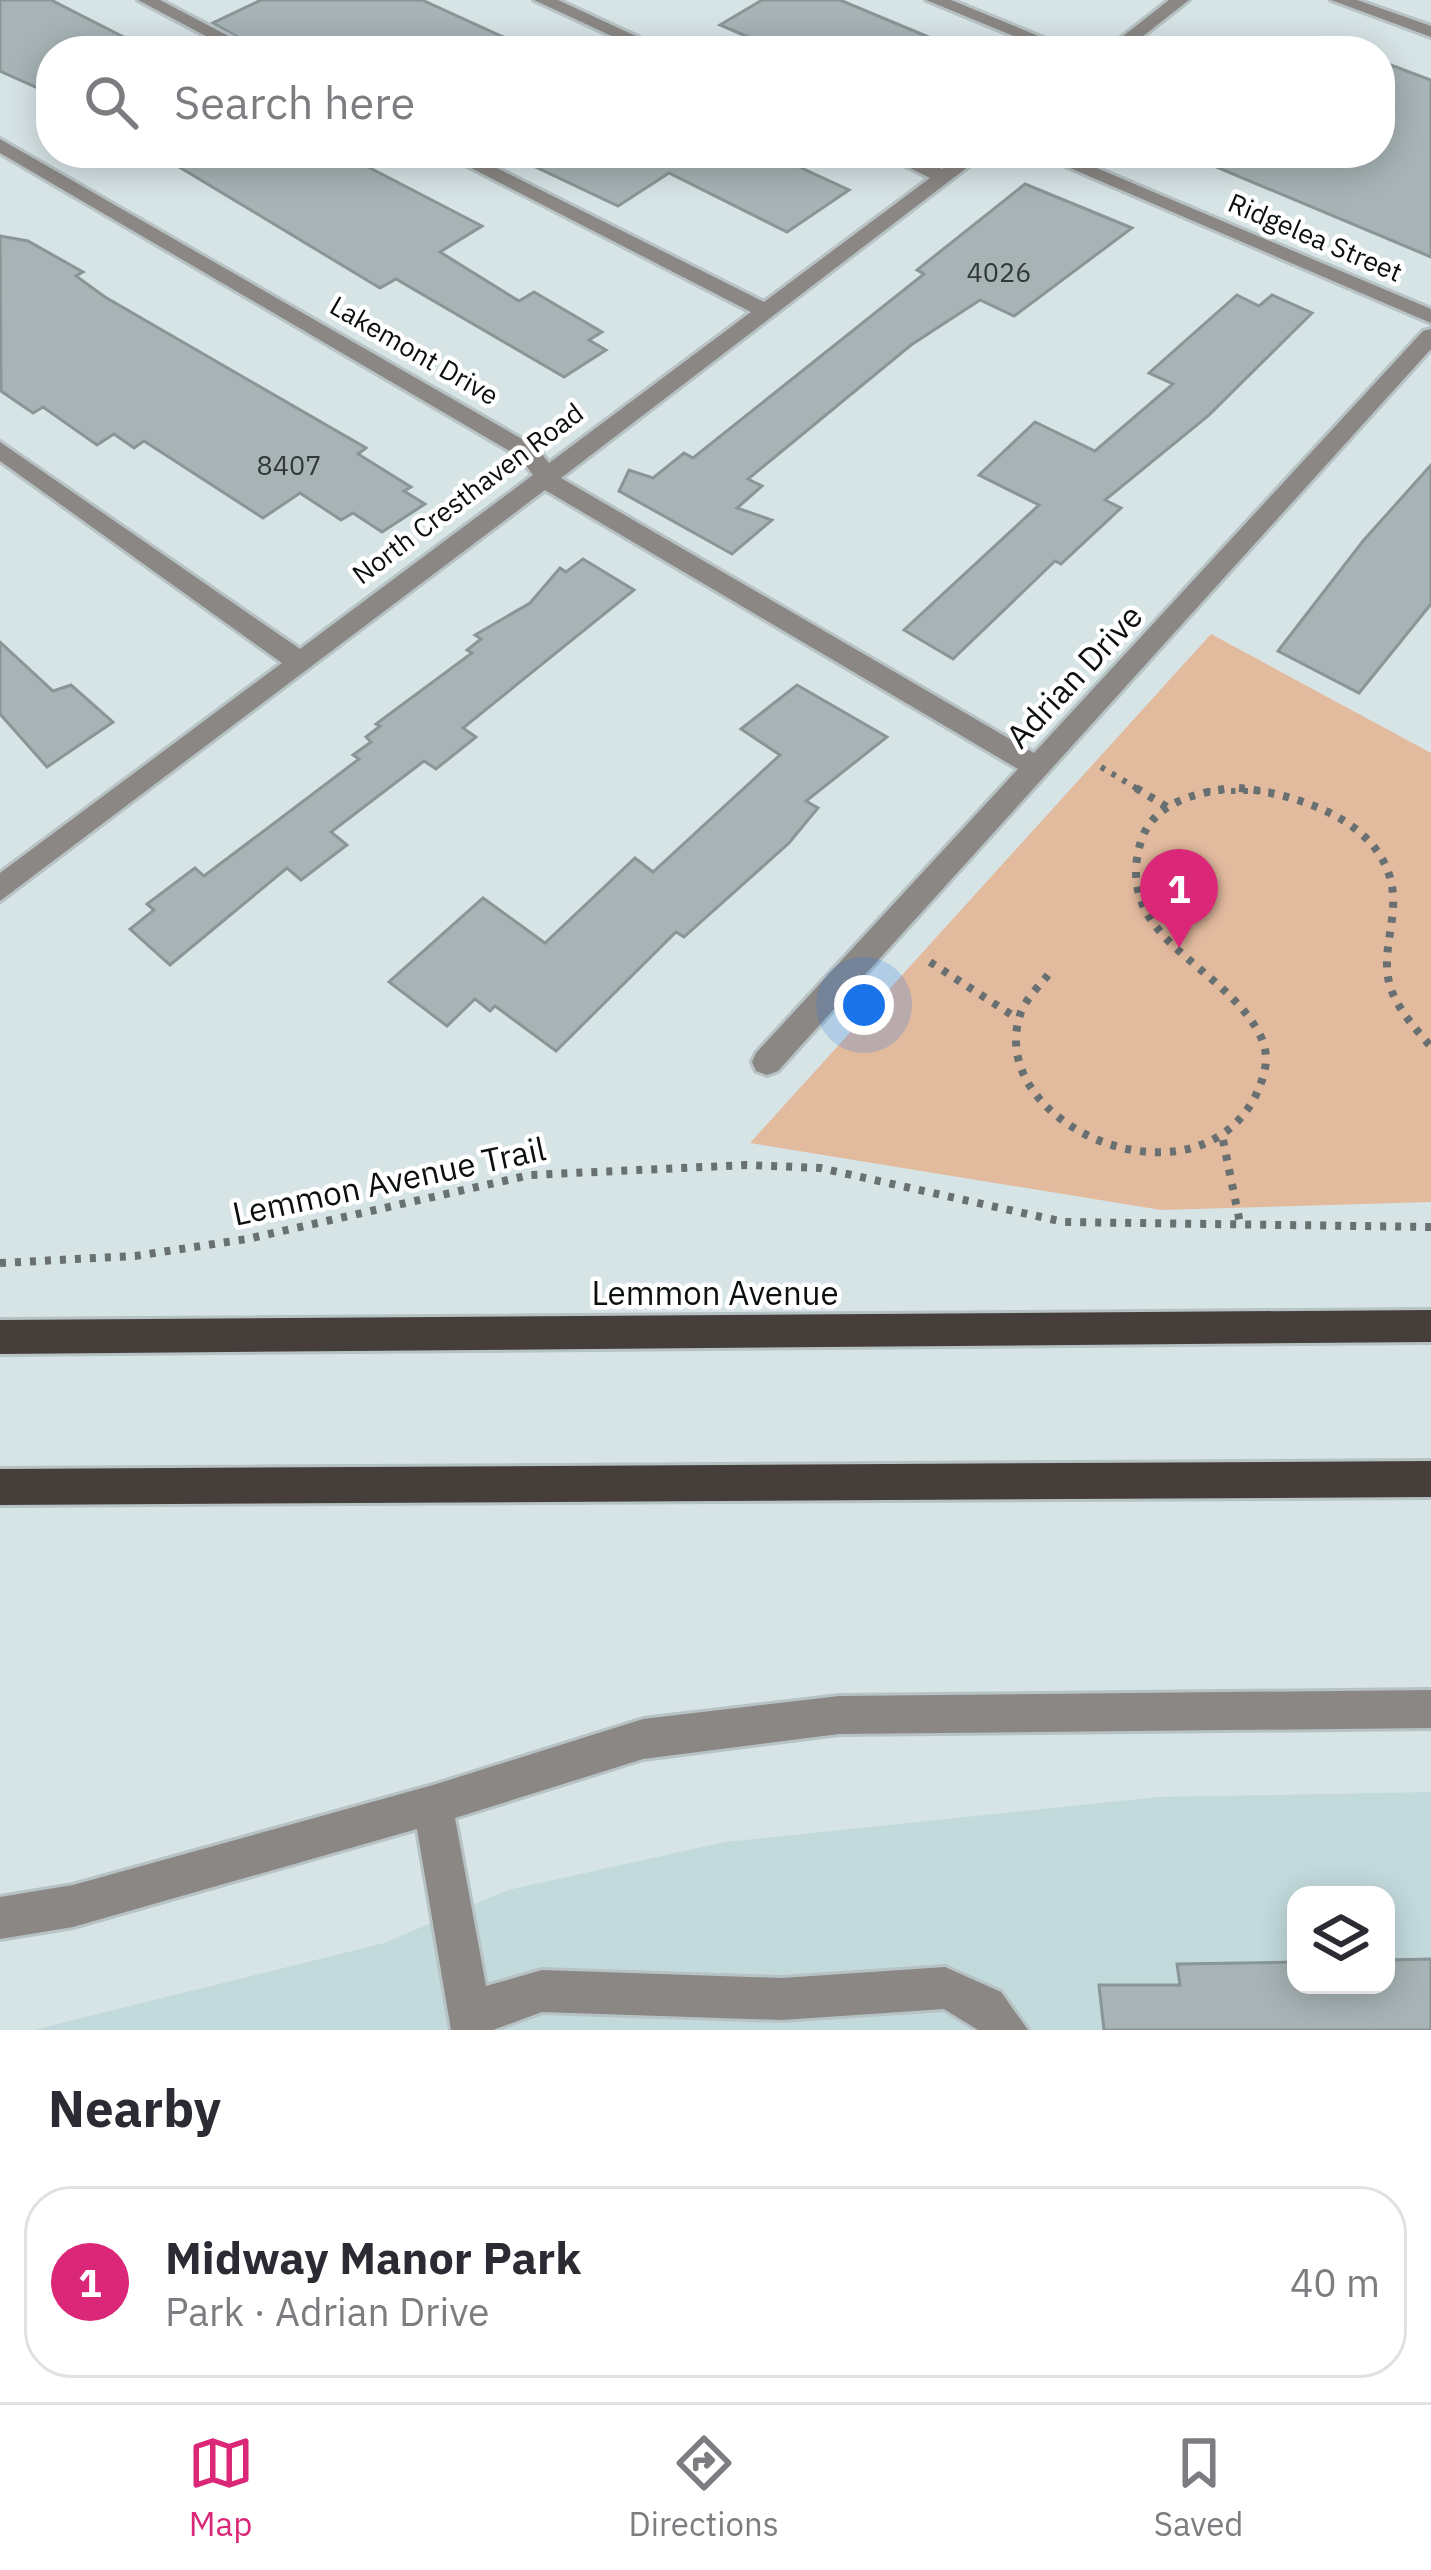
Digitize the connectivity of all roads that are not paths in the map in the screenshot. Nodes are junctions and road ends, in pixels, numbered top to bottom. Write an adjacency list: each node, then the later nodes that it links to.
1 (147, 0): 7 (street)
2 (543, 0): 8 (street)
3 (935, 0): 9 (street)
4 (1180, 0): 10 (street)
5 (1340, 0): 6 (street)
6 (1431, 32)
7 (218, 36)
8 (625, 36)
9 (1027, 36)
10 (1132, 36)
11 (0, 145): 12 (street, Lakemont Drive)
12 (36, 166)
13 (40, 168): 23 (street, Lakemont Drive)
14 (482, 168): 19 (street)
15 (924, 168): 18 (street)
16 (956, 168): 18 (street, North Cresthaven Road)
17 (1081, 168): 20 (street, Ridgelea Street)
18 (944, 177): 19 (street, North Cresthaven Road)
19 (764, 310): 23 (street, North Cresthaven Road)
20 (1431, 316)
21 (1431, 336): 25 (street, Adrian Drive)
22 (0, 450): 24 (street)
23 (545, 473): 24 (street, North Cresthaven Road); 25 (street, Lakemont Drive)
24 (298, 661): 26 (street, North Cresthaven Road)
25 (1035, 766): 27 (street, Adrian Drive)
26 (0, 889)
27 (767, 1062)
28 (1431, 1326): 29 (main road, Lemmon Avenue)
29 (0, 1337)
30 (1431, 1479): 31 (main road)
31 (0, 1487)
32 (1431, 1709): 33 (street)
33 (433, 1805): 34 (street); 35 (street)
34 (0, 1918)
35 (471, 2021): 36 (street)
36 (1007, 2030)

